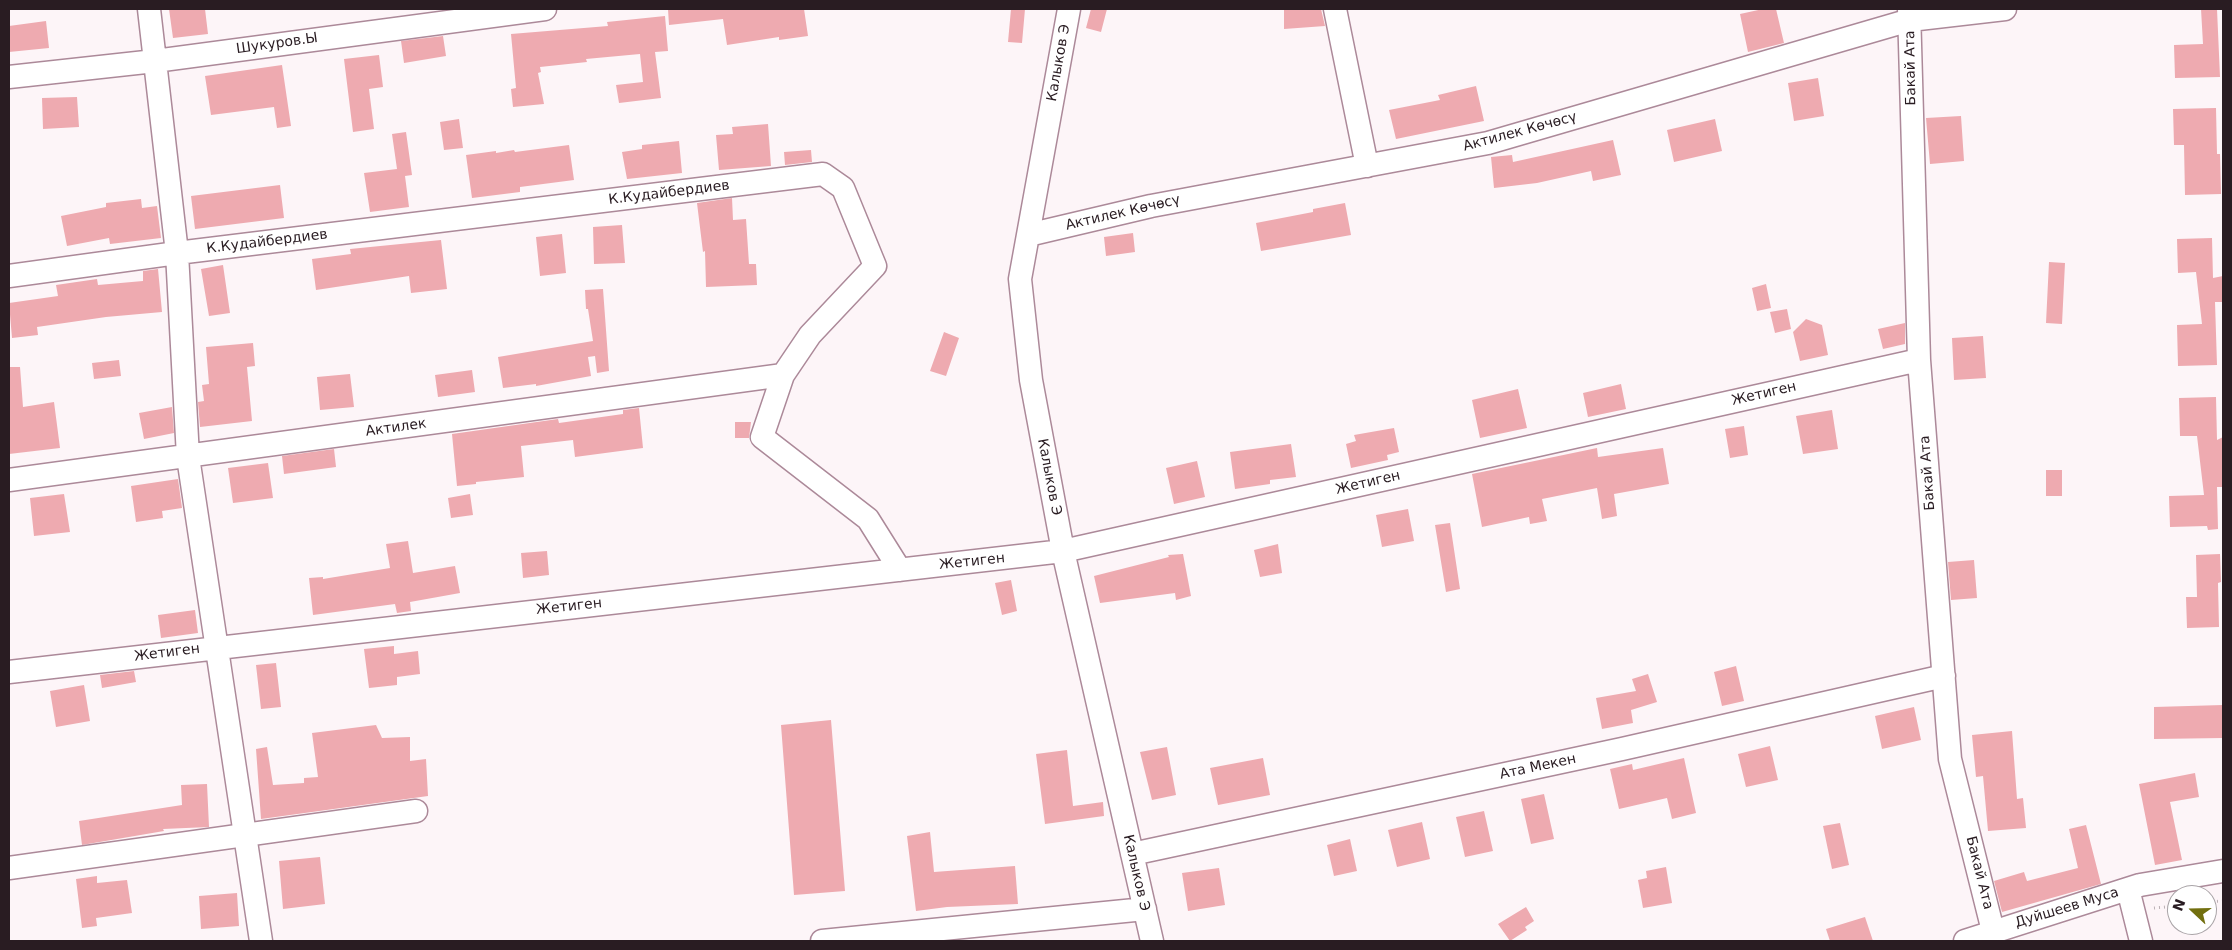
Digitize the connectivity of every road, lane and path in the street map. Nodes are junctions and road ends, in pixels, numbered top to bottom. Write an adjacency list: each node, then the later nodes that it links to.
1 (149, 9): 7 (street)
2 (544, 9): 7 (street, Шукуров.Ы)
3 (1069, 9): 10 (street, Калыков Э)
4 (1335, 9): 9 (street)
5 (2005, 9): 6 (street, Актилек Көчөсү)
6 (1910, 14): 9 (street, Актилек Көчөсү); 13 (street, Бакай Ата)
7 (155, 61): 8 (street, Шукуров.Ы); 11 (street)
8 (9, 77)
9 (1367, 166): 10 (street, Актилек Көчөсү)
10 (1028, 235): 17 (street, Калыков Э)
11 (178, 253): 12 (street, К.Кудайбердиев); 14 (street, К.Кудайбердиев); 15 (street)
12 (9, 276)
13 (1919, 360): 17 (street, Жетиген); 21 (street, Бакай Ата)
14 (783, 376): 15 (street, Актилек); 18 (street, К.Кудайбердиев)
15 (188, 457): 16 (street, Актилек); 19 (street)
16 (9, 480)
17 (1063, 551): 18 (street, Жетиген); 24 (street, Калыков Э)
18 (900, 570): 19 (street, Жетиген)
19 (216, 647): 20 (street, Жетиген); 23 (street)
20 (9, 672)
21 (1944, 676): 24 (street, Ата Мекен); 29 (street, Бакай Ата)
22 (416, 810): 23 (street)
23 (244, 835): 25 (street); 30 (street)
24 (1132, 854): 28 (street, Калыков Э)
25 (9, 868)
26 (2223, 871): 27 (street, Дуйшеев Муса)
27 (2134, 887): 29 (street, Дуйшеев Муса); 34 (street)
28 (1145, 909): 31 (street); 32 (street, Калыков Э)
29 (1993, 931): 33 (street, Дуйшеев Муса)
30 (261, 941)
31 (822, 941)
32 (1152, 941)
33 (1965, 941)
34 (2140, 941)

